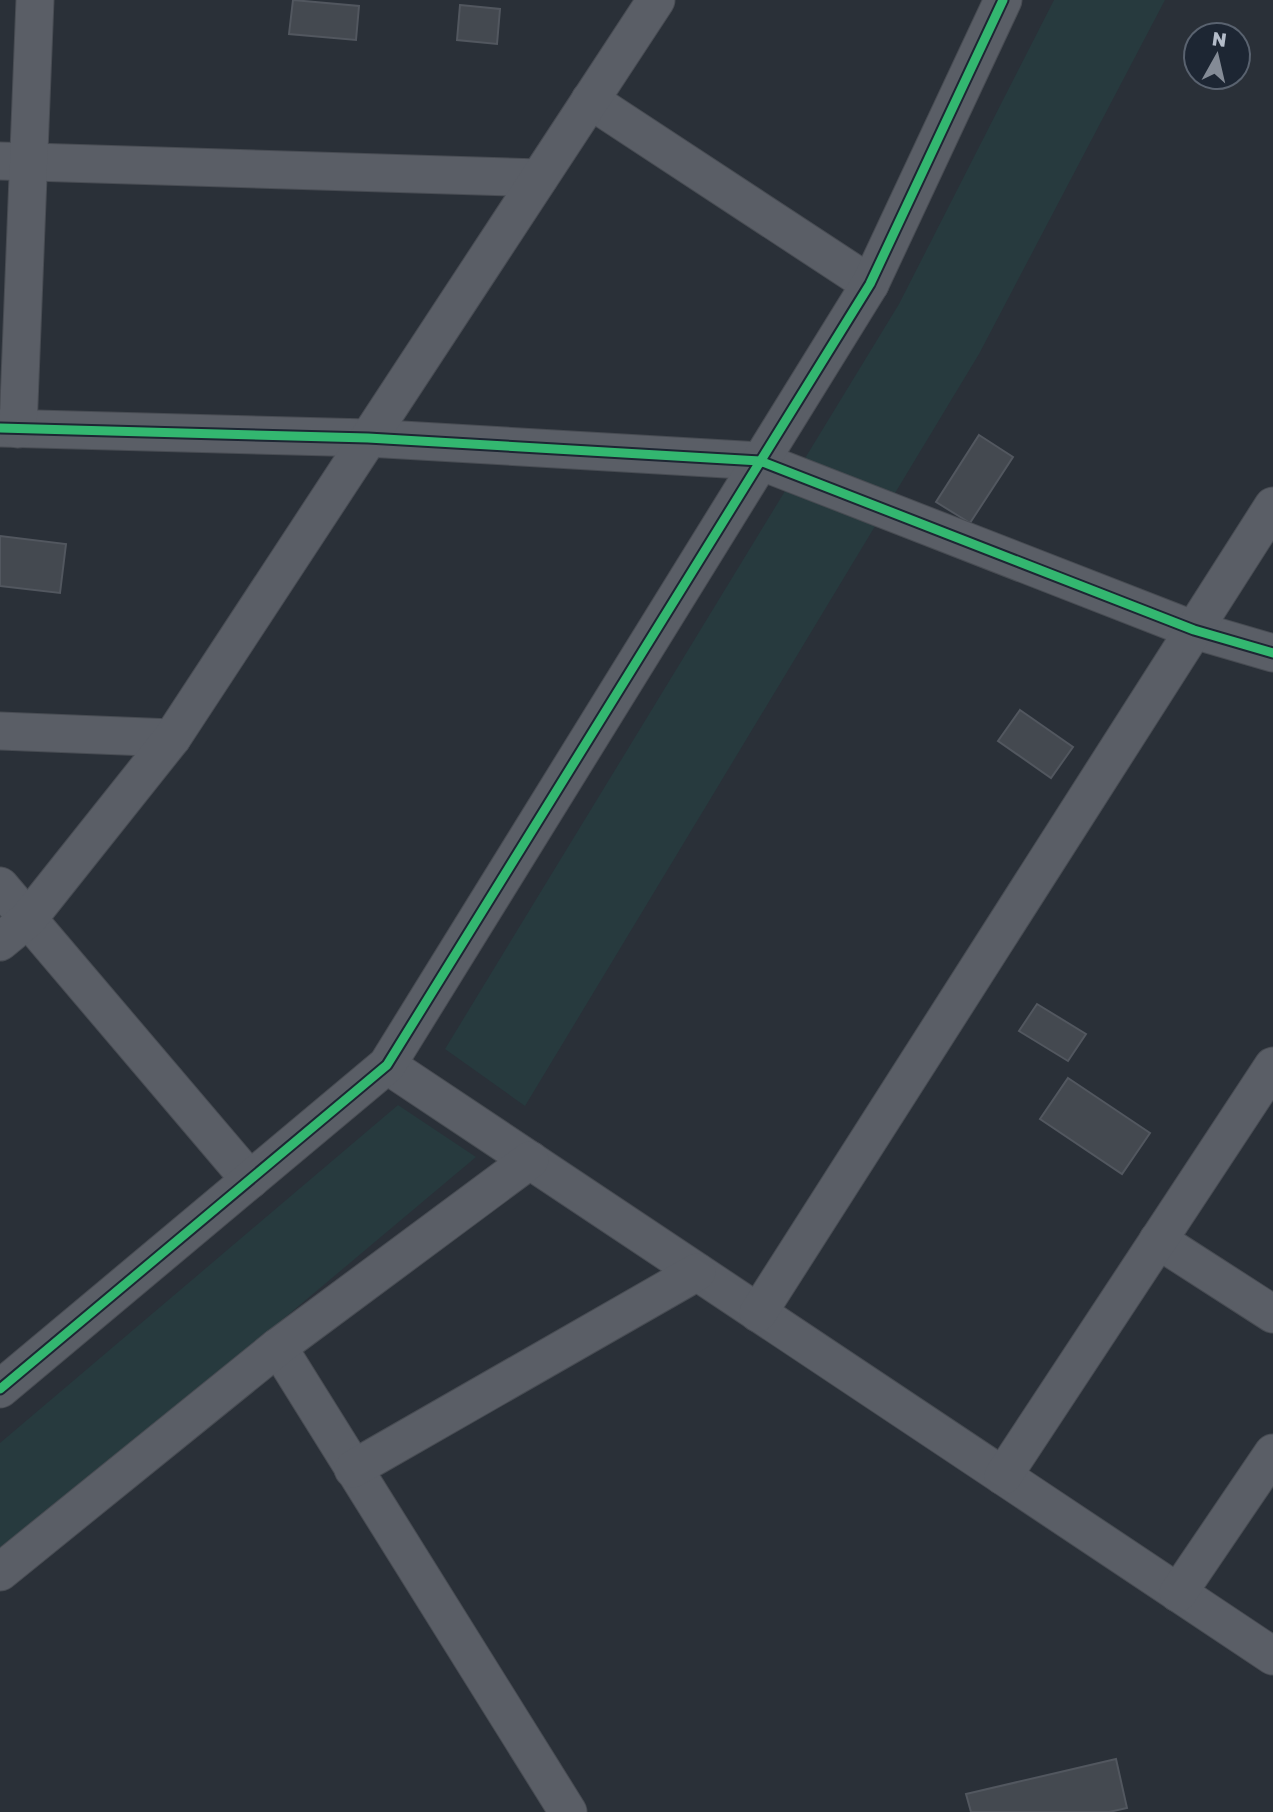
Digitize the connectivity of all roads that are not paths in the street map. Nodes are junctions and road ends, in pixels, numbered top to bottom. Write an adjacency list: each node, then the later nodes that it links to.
1 (35, 0): 5 (street)
2 (656, 0): 4 (street)
3 (1003, 0): 7 (street)
4 (590, 100): 6 (street); 7 (street)
5 (14, 162): 6 (street); 8 (street)
6 (539, 178): 9 (street)
7 (870, 284): 10 (street)
8 (9, 428): 9 (street)
9 (368, 438): 10 (street); 15 (street)
10 (760, 461): 12 (street); 19 (street)
11 (1273, 506): 12 (street)
12 (1194, 629): 13 (street); 25 (street)
13 (1273, 653)
14 (0, 731): 15 (street)
15 (172, 738): 17 (street)
16 (0, 886): 17 (street)
17 (28, 919): 18 (street); 22 (street)
18 (0, 942)
19 (387, 1065): 21 (street); 22 (street)
20 (1273, 1066): 23 (street)
21 (530, 1160): 24 (street); 27 (street)
22 (250, 1180): 28 (street)
23 (1158, 1240): 26 (street); 31 (street)
24 (697, 1272): 25 (street); 30 (street)
25 (758, 1313): 31 (street)
26 (1273, 1314)
27 (278, 1347): 30 (street); 32 (street)
28 (0, 1389)
29 (1273, 1454): 33 (street)
30 (354, 1469): 35 (street)
31 (1003, 1476): 33 (street)
32 (0, 1572)
33 (1178, 1593): 34 (street)
34 (1273, 1656)
35 (568, 1812)

